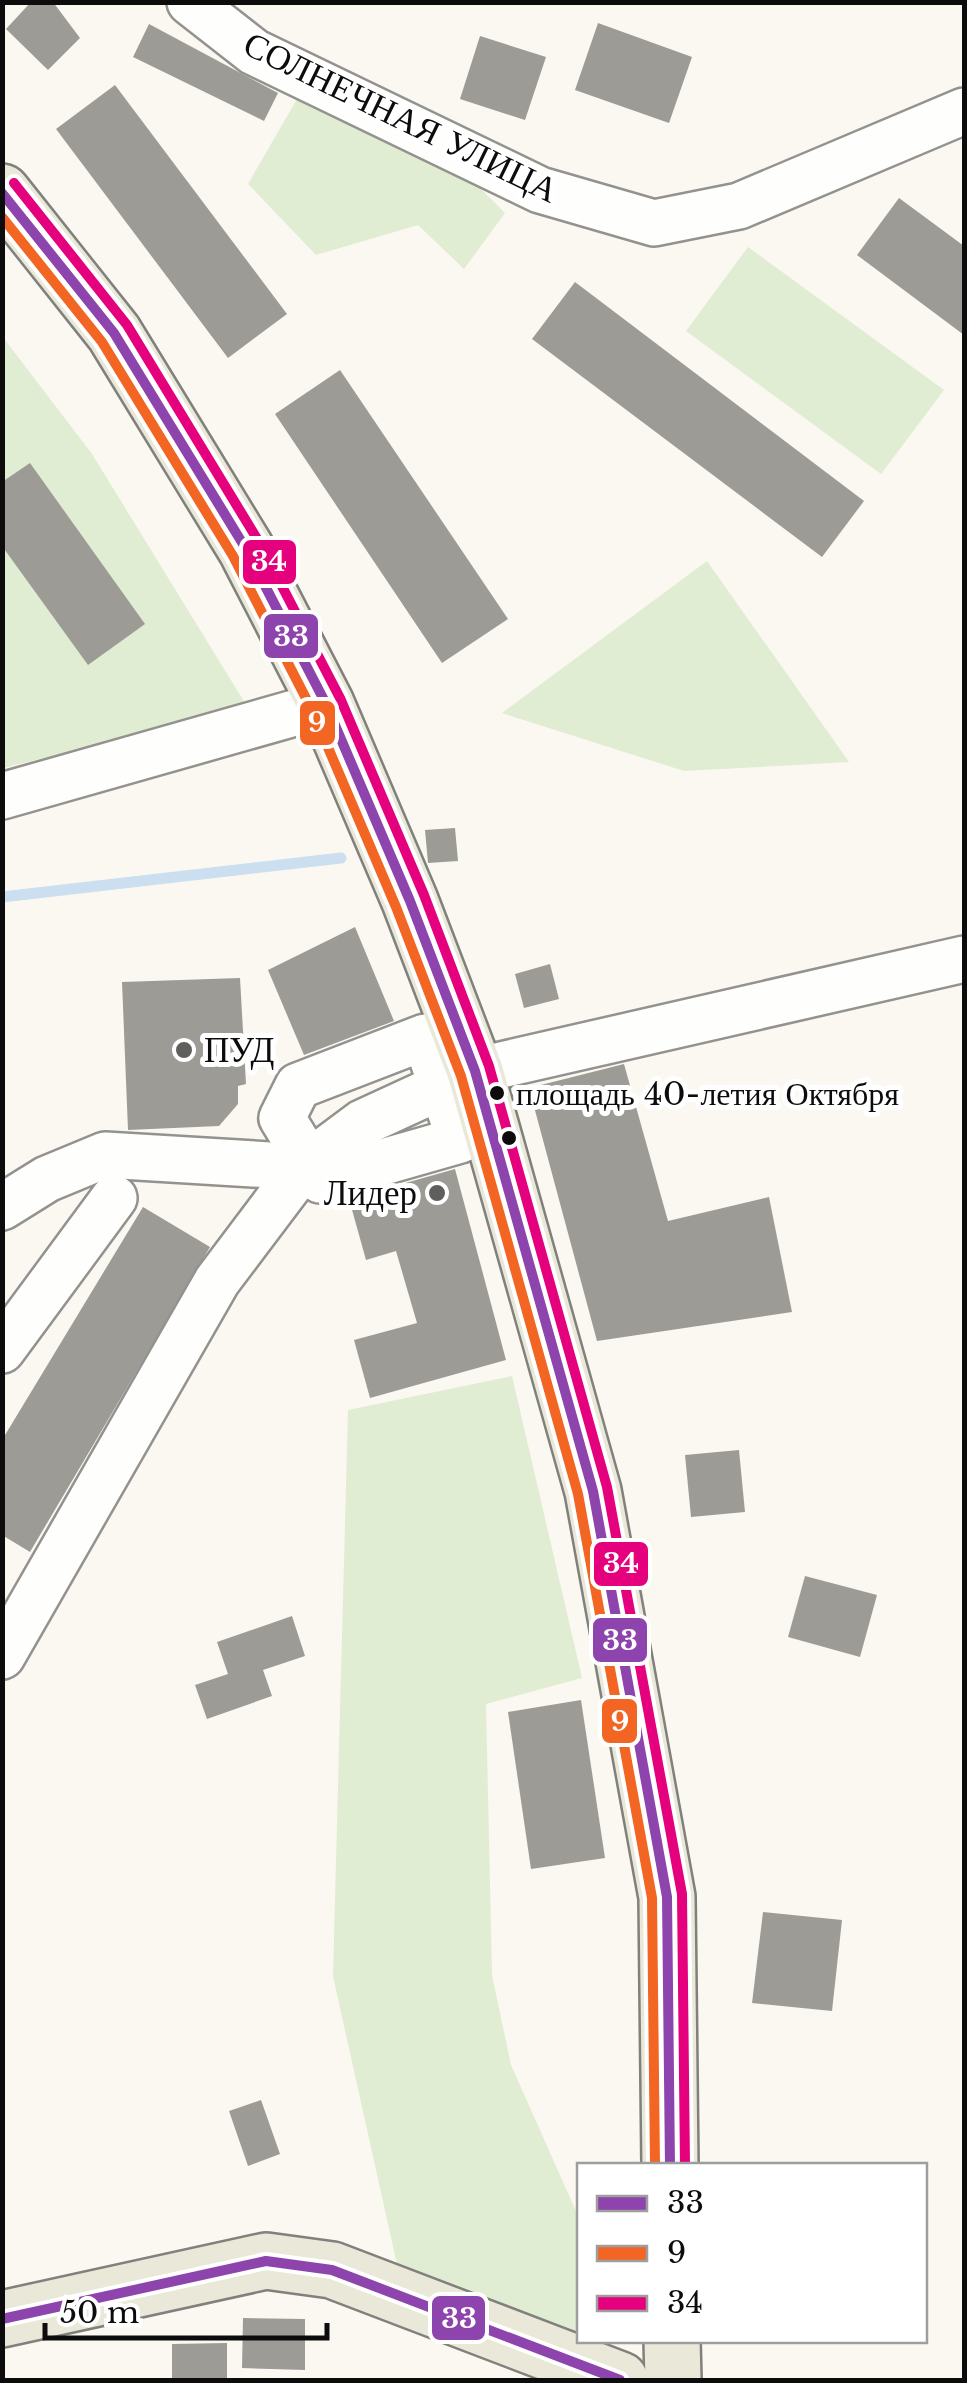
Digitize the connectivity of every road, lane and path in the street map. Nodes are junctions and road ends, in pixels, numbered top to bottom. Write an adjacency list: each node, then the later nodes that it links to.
1 (190, 2): 2 (street, СОЛНЕЧНАЯ УЛИЦА)
2 (964, 111)
3 (2, 192): 4 (main road)
4 (326, 704): 5 (street); 7 (main road)
5 (2, 796)
6 (964, 959): 7 (street)
7 (458, 1078): 8 (street); 8 (street); 13 (main road)
8 (306, 1164): 10 (street); 12 (street)
9 (114, 1198): 11 (street)
10 (2, 1206)
11 (2, 1350)
12 (4, 1648)
13 (670, 2163)
14 (2, 2319): 16 (main road)
15 (672, 2343): 17 (main road)
16 (620, 2380)
17 (672, 2380)

